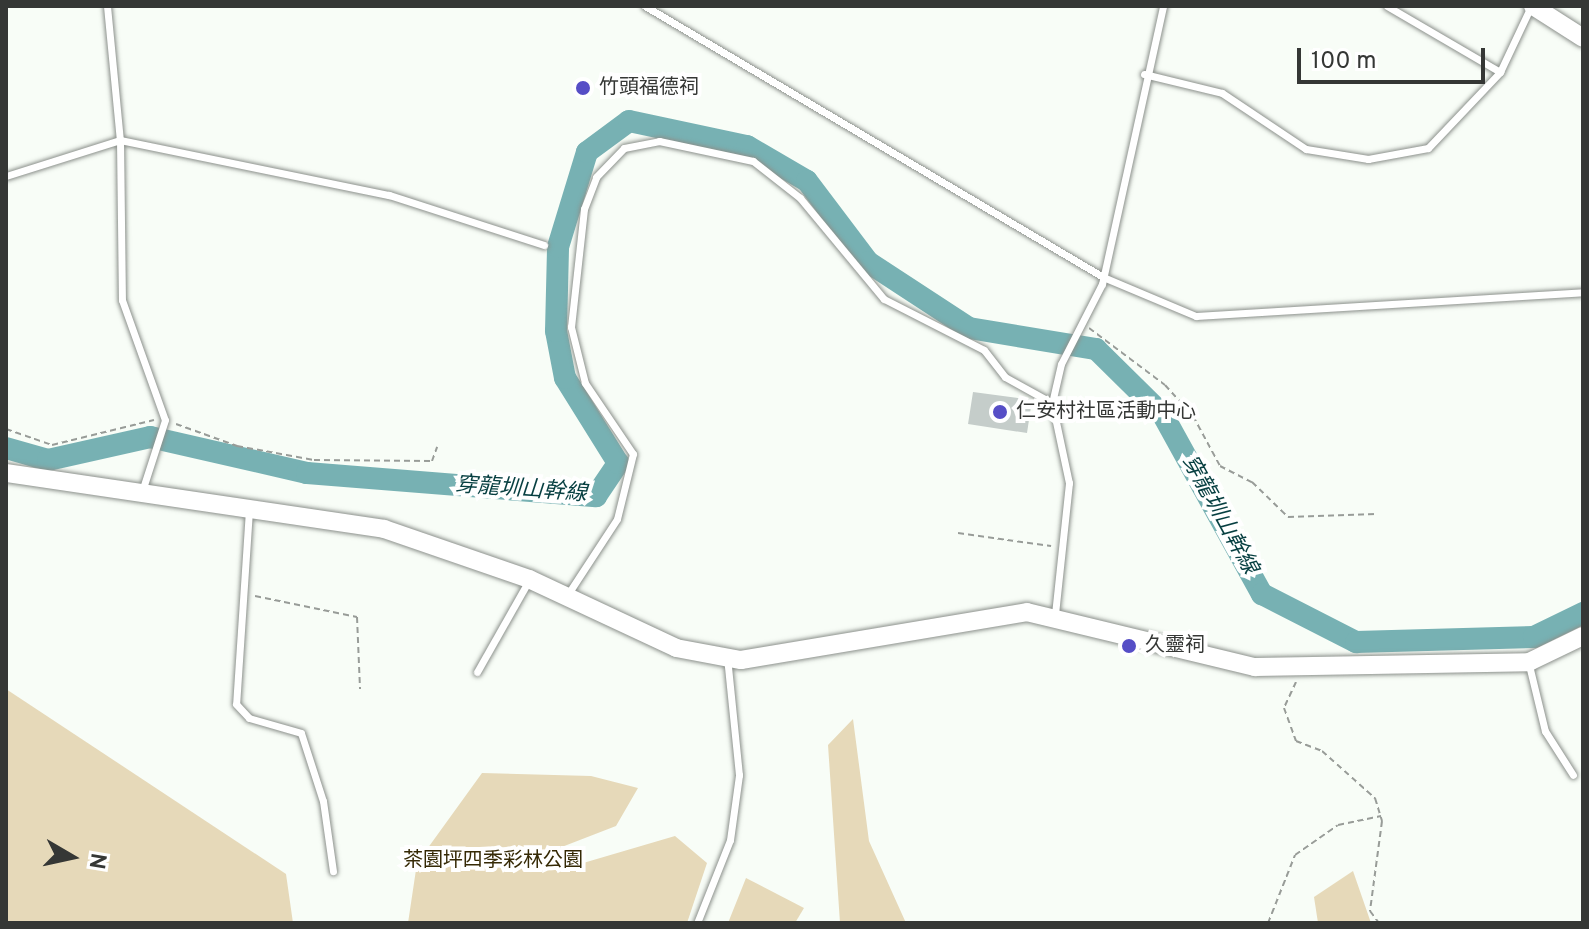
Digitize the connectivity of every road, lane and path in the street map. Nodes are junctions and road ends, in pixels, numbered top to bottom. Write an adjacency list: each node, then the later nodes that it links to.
1 (107, 6): 9 (lane)
2 (645, 6): 12 (lane)
3 (1163, 6): 8 (lane)
4 (1387, 6): 7 (lane)
5 (1532, 6): 6 (street); 7 (lane)
6 (1583, 38)
7 (1500, 72): 8 (lane)
8 (1144, 74): 12 (lane)
9 (120, 140): 10 (lane); 11 (lane); 16 (lane)
10 (6, 176)
11 (544, 245)
12 (1103, 277): 13 (lane); 14 (lane)
13 (1583, 292)
14 (1081, 323): 15 (lane); 22 (path)
15 (1052, 403): 24 (lane); 27 (lane)
16 (165, 422): 17 (path); 18 (path); 20 (lane)
17 (6, 429)
18 (437, 447)
19 (6, 473): 20 (street)
20 (142, 493): 21 (street)
21 (249, 508): 25 (street); 26 (lane)
22 (1376, 514)
23 (958, 533): 24 (path)
24 (1060, 547): 28 (lane)
25 (529, 579): 27 (street); 33 (lane)
26 (242, 592): 34 (path); 37 (lane)
27 (566, 598): 30 (street)
28 (1055, 614): 30 (street); 32 (street)
29 (1583, 636): 31 (street)
30 (727, 656): 38 (lane)
31 (1529, 662): 32 (street); 35 (lane)
32 (1302, 666): 36 (path)
33 (477, 672)
34 (360, 689)
35 (1573, 775)
36 (1381, 816): 39 (path); 40 (path)
37 (333, 871)
38 (697, 923)
39 (1268, 923)
40 (1379, 923)

